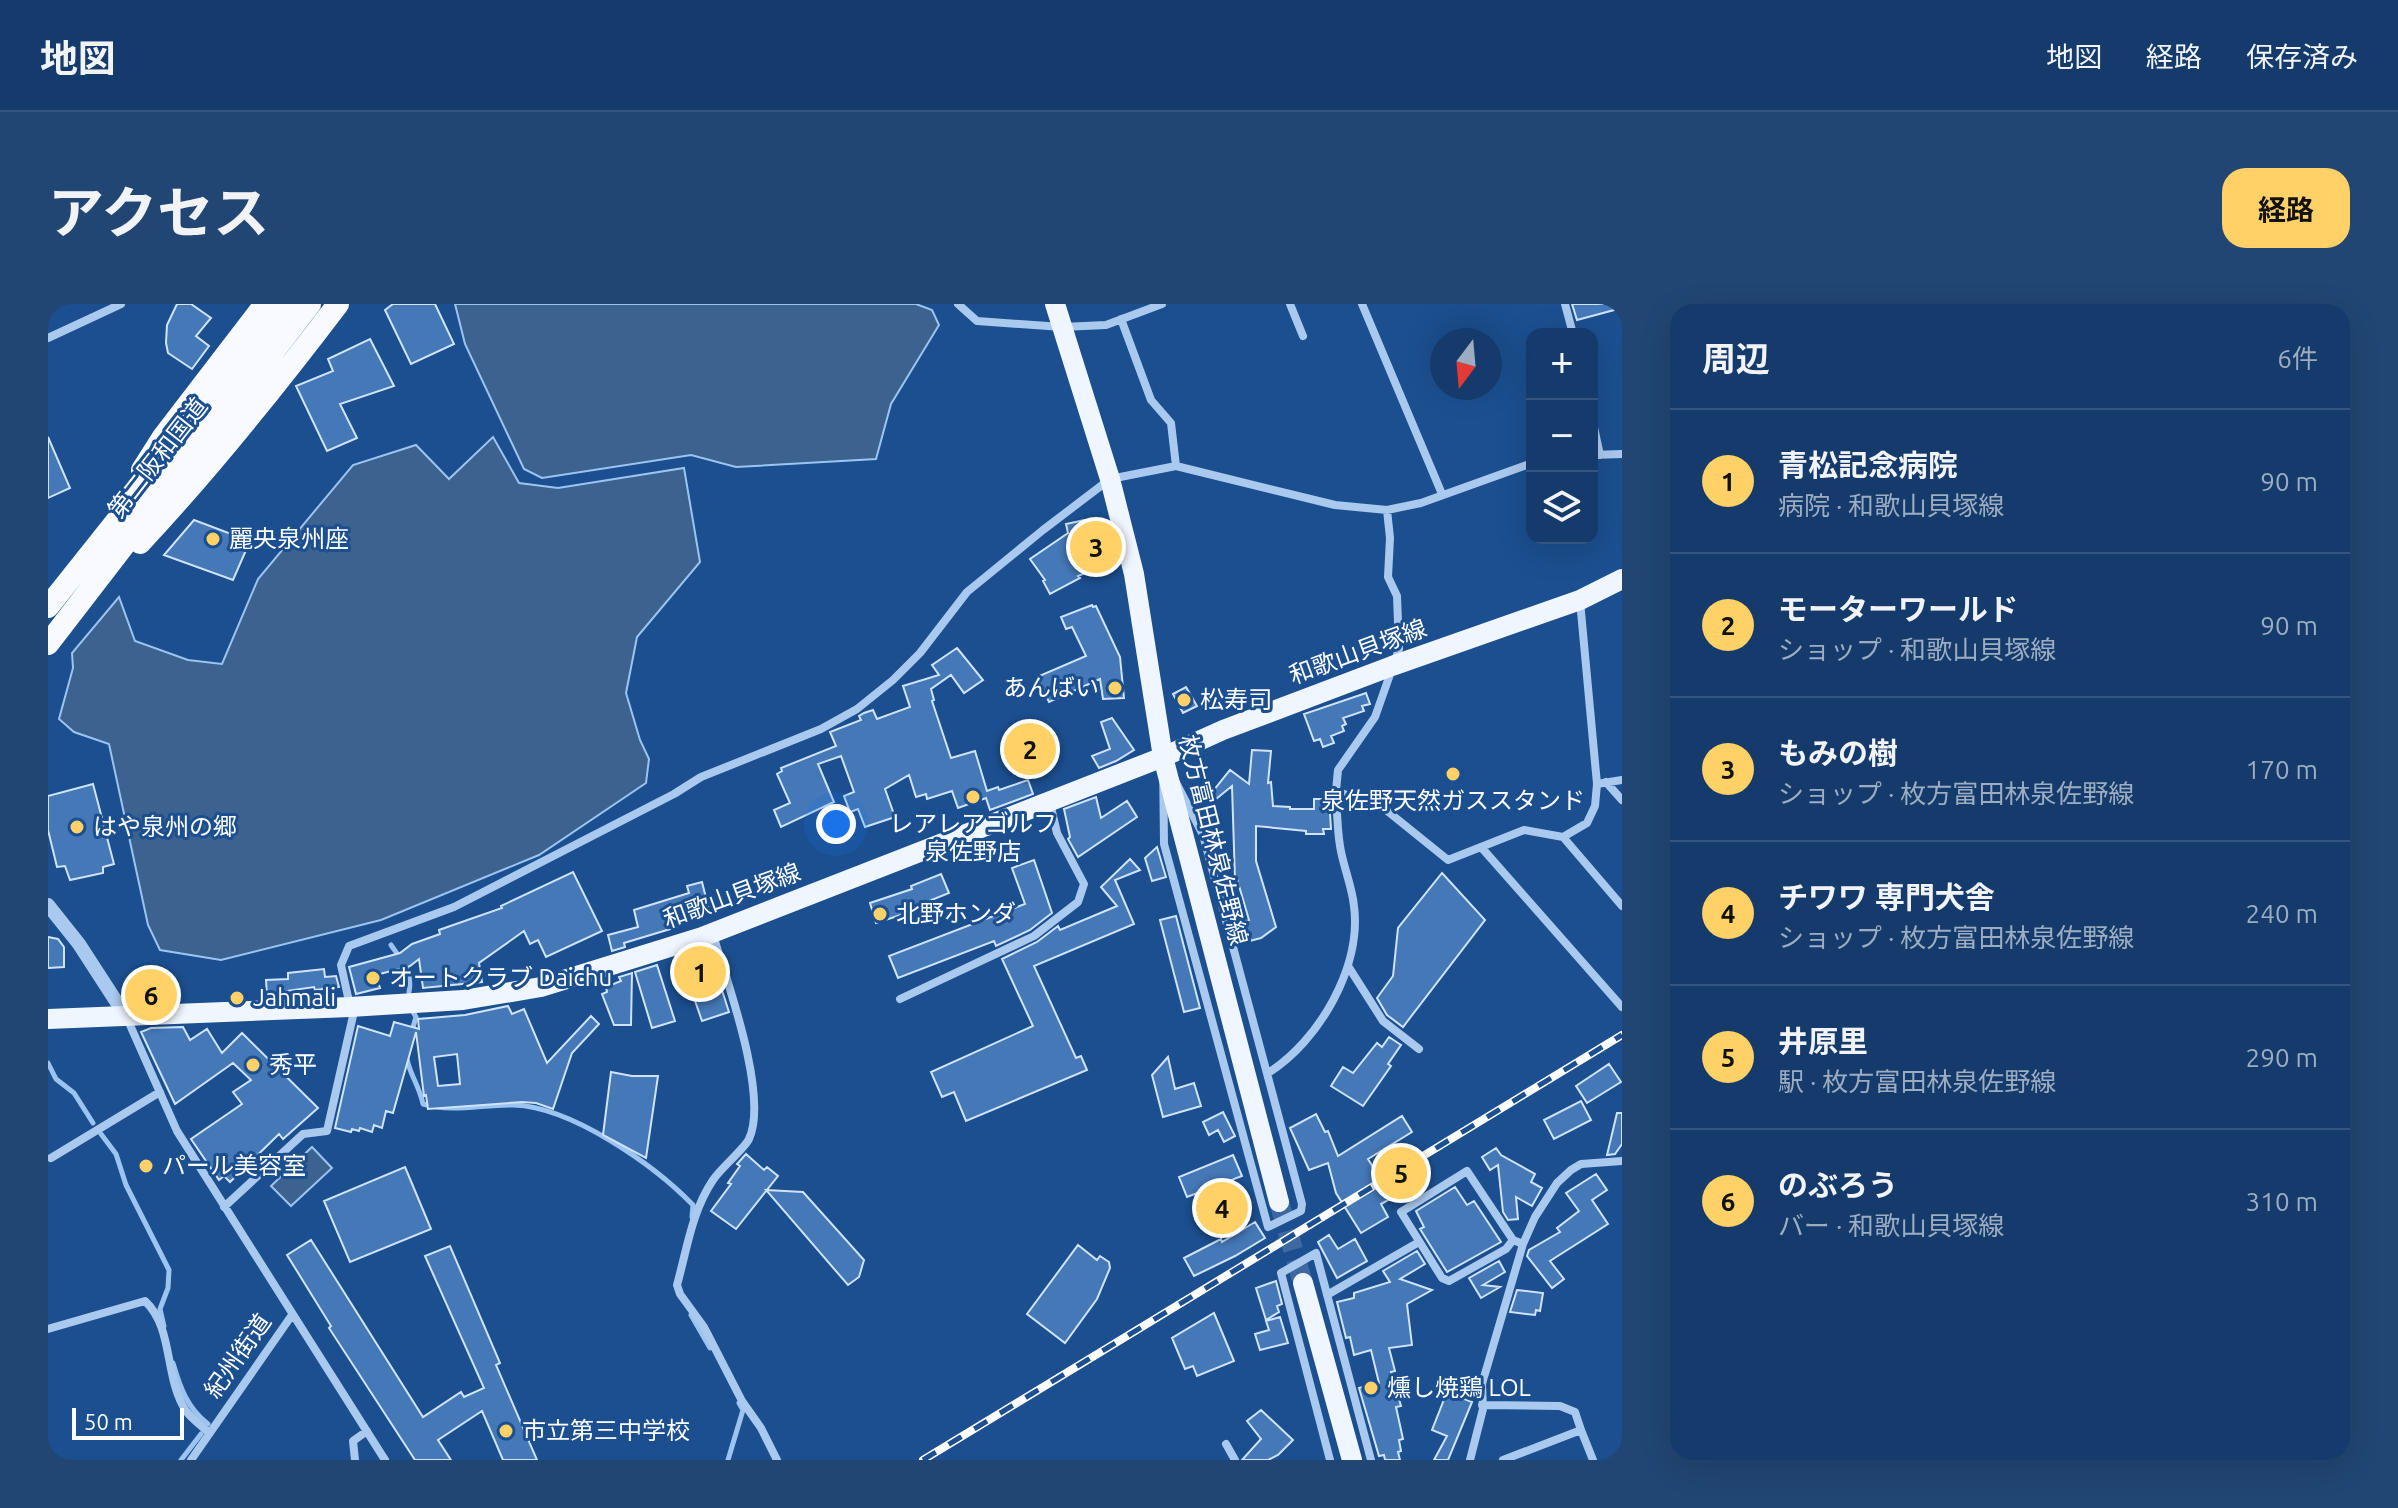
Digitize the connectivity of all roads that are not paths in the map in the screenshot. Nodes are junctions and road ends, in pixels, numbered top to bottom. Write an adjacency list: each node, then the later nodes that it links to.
1 (121, 304): 16 (street)
2 (265, 304): 24 (highway)
3 (289, 304): 24 (highway, 第二阪和国道)
4 (310, 304): 25 (highway, 第二阪和国道)
5 (338, 304): 25 (highway)
6 (958, 304): 13 (street)
7 (1055, 304): 13 (main road, 枚方富田林泉佐野線)
8 (1162, 304): 12 (street)
9 (1290, 304): 15 (street)
10 (1362, 304): 22 (street)
11 (1565, 304): 14 (street)
12 (1121, 319): 13 (street); 20 (street)
13 (1062, 327): 21 (main road, 枚方富田林泉佐野線)
14 (1571, 328)
15 (1303, 336)
16 (48, 338)
17 (1622, 454): 18 (street)
18 (1598, 455)
19 (1526, 465): 22 (street)
20 (1176, 466): 21 (street); 23 (street)
21 (1110, 479): 31 (main road, 枚方富田林泉佐野線); 44 (street)
22 (1442, 494): 23 (street)
23 (1387, 510): 30 (street)
24 (90, 556): 28 (highway, 第二阪和国道)
25 (100, 578): 29 (highway, 第二阪和国道)
26 (1622, 579): 27 (main road, 和歌山貝塚線)
27 (1580, 600): 30 (main road, 和歌山貝塚線); 33 (street)
28 (48, 607)
29 (48, 644)
30 (1392, 666): 31 (main road, 和歌山貝塚線); 34 (street)
31 (1163, 757): 36 (main road, 和歌山貝塚線); 49 (street); 49 (street); 53 (main road, 枚方富田林泉佐野線)
32 (1622, 780): 33 (street)
33 (1602, 783): 35 (street); 37 (street)
34 (1336, 791): 38 (street); 42 (street)
35 (1622, 800)
36 (1049, 802): 41 (main road, 和歌山貝塚線); 43 (street)
37 (1563, 837): 38 (street); 40 (street)
38 (1481, 847): 45 (street)
39 (48, 905): 46 (street)
40 (1622, 906)
41 (713, 933): 44 (main road, 和歌山貝塚線); 69 (street)
42 (1348, 966): 48 (street); 49 (street)
43 (900, 999)
44 (352, 1007): 46 (main road, 和歌山貝塚線); 54 (street)
45 (1622, 1007)
46 (125, 1015): 47 (main road, 和歌山貝塚線); 50 (street)
47 (48, 1019)
48 (1419, 1049)
49 (1268, 1073)
50 (160, 1092): 51 (street); 54 (street)
51 (51, 1158)
52 (1622, 1161): 56 (street)
53 (1279, 1202)
54 (224, 1207): 59 (street)
55 (1419, 1242): 56 (street); 56 (street); 58 (street)
56 (1518, 1242): 61 (street)
57 (1303, 1283): 72 (main road)
58 (1327, 1295): 71 (street); 73 (street)
59 (292, 1315): 63 (street); 64 (street, 紀州街道)
60 (48, 1329): 64 (street)
61 (1482, 1405): 62 (street); 74 (street)
62 (1581, 1430): 75 (street); 76 (street)
63 (367, 1431): 67 (street); 68 (street)
64 (209, 1433): 66 (street, 紀州街道)
65 (1226, 1444): 70 (street)
66 (191, 1460)
67 (355, 1460)
68 (385, 1460)
69 (777, 1460)
70 (1235, 1460)
71 (1330, 1460)
72 (1352, 1460)
73 (1371, 1460)
74 (1470, 1460)
75 (1503, 1460)
76 (1593, 1460)

